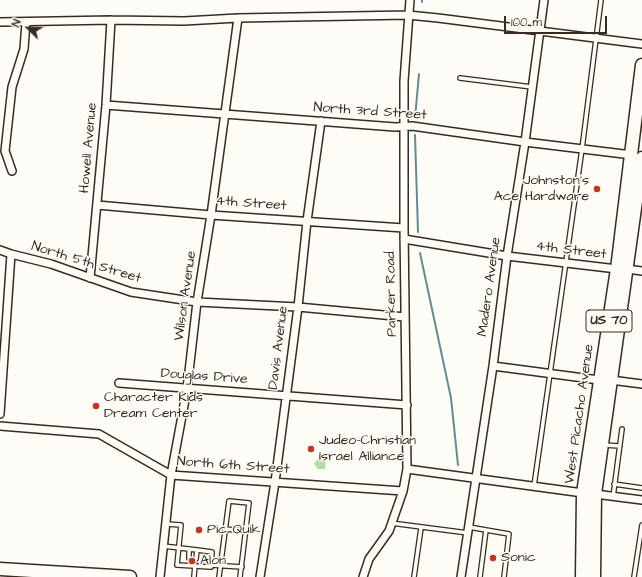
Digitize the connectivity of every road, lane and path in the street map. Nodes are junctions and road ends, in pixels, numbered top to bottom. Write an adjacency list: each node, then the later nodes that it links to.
1 (410, 0): 4 (street, Parker Road)
2 (544, 0): 9 (street, Madero Avenue)
3 (601, 0): 10 (lane)
4 (408, 15): 5 (street); 9 (street); 18 (street, Parker Road)
5 (238, 18): 6 (street); 16 (street, Wilson Avenue)
6 (111, 20): 8 (street); 15 (street, Howell Avenue)
7 (0, 22): 8 (street)
8 (26, 22): 22 (street)
9 (540, 32): 10 (street); 14 (street, Madero Avenue)
10 (596, 38): 11 (street); 20 (lane)
11 (642, 44)
12 (642, 65): 21 (main road, West Picacho Avenue / US 70)
13 (460, 78): 14 (lane)
14 (532, 87): 19 (street, Madero Avenue)
15 (106, 105): 16 (street, North 3rd Street); 23 (street, Howell Avenue)
16 (225, 114): 17 (street, North 3rd Street); 24 (street, Wilson Avenue)
17 (321, 121): 18 (street, North 3rd Street); 25 (street, Davis Avenue)
18 (404, 127): 19 (street, North 3rd Street); 26 (street, Parker Road)
19 (525, 142): 20 (street, North 3rd Street); 30 (street, Madero Avenue)
20 (582, 149): 21 (street, North 3rd Street); 31 (lane)
21 (637, 157): 32 (main road, West Picacho Avenue / US 70)
22 (12, 171)
23 (97, 205): 24 (street, 4th Street); 34 (street, Howell Avenue)
24 (211, 215): 25 (street, 4th Street); 35 (street, Wilson Avenue)
25 (307, 221): 26 (street, 4th Street); 36 (street, Davis Avenue)
26 (404, 228): 27 (street, Parker Road)
27 (404, 239): 30 (street, 4th Street); 37 (street, Parker Road)
28 (0, 250): 29 (street, North 5th Street)
29 (11, 254): 34 (street, North 5th Street); 46 (street)
30 (507, 256): 31 (street, 4th Street); 38 (street, Madero Avenue)
31 (565, 263): 32 (street, 4th Street); 39 (lane)
32 (622, 269): 33 (street, 4th Street); 40 (main road, West Picacho Avenue / US 70)
33 (642, 271)
34 (90, 278): 35 (street, North 5th Street)
35 (197, 302): 36 (street, North 5th Street); 43 (street, Wilson Avenue)
36 (298, 307): 37 (street, North 5th Street); 44 (street, Davis Avenue)
37 (405, 317): 45 (street, Parker Road)
38 (492, 366): 39 (street); 53 (street, Madero Avenue)
39 (549, 374): 40 (street); 56 (lane)
40 (605, 380): 42 (street); 49 (main road, West Picacho Avenue / US 70); 59 (main road, West Picacho Avenue / US 70)
41 (119, 383): 43 (street, Douglas Drive)
42 (642, 384)
43 (187, 389): 44 (street, Douglas Drive); 52 (street, Wilson Avenue)
44 (286, 395): 45 (street, Douglas Drive); 54 (street, Davis Avenue)
45 (407, 405): 51 (street, Parker Road)
46 (0, 414)
47 (0, 426): 52 (street, North 6th Street)
48 (622, 429): 50 (lane)
49 (602, 445): 50 (lane); 59 (main road, West Picacho Avenue / US 70)
50 (620, 446): 55 (lane)
51 (407, 469): 53 (street); 58 (street, Parker Road)
52 (171, 475): 54 (street, North 6th Street); 63 (street, Wilson Avenue)
53 (476, 478): 56 (street); 67 (street, Madero Avenue)
54 (275, 482): 58 (street, North 6th Street); 89 (street, Davis Avenue)
55 (614, 484): 57 (lane); 60 (lane)
56 (534, 486): 59 (street)
57 (642, 488)
58 (403, 491): 62 (street, Parker Road)
59 (589, 494): 60 (street); 75 (main road, West Picacho Avenue / US 70); 97 (main road, West Picacho Avenue / US 70)
60 (613, 496): 61 (street)
61 (642, 500)
62 (391, 523): 65 (lane); 90 (street, Parker Road)
63 (166, 524): 70 (street, Wilson Avenue); 71 (lane)
64 (642, 525): 98 (lane)
65 (421, 528): 67 (lane); 91 (lane)
66 (225, 529): 69 (lane); 69 (lane); 78 (lane)
67 (468, 530): 68 (lane); 92 (street, Madero Avenue)
68 (486, 530): 93 (lane); 94 (lane)
69 (246, 531): 80 (lane)
70 (163, 546): 71 (lane); 85 (street, Wilson Avenue)
71 (178, 547): 72 (lane); 79 (lane)
72 (189, 549): 73 (lane); 74 (lane)
73 (197, 550): 76 (lane); 77 (lane)
74 (189, 558)
75 (582, 558): 95 (main road); 96 (main road, West Picacho Avenue / US 70)
76 (196, 559)
77 (211, 565): 78 (lane); 79 (lane)
78 (220, 565): 80 (lane); 87 (lane)
79 (195, 566): 86 (lane)
80 (242, 567): 88 (lane)
81 (0, 568): 82 (main road)
82 (26, 570): 83 (main road); 84 (main road)
83 (14, 577)
84 (130, 577)
85 (160, 577)
86 (194, 577)
87 (219, 577)
88 (240, 577)
89 (260, 577)
90 (363, 577)
91 (414, 577)
92 (461, 577)
93 (480, 577)
94 (504, 577)
95 (573, 577)
96 (582, 577)
97 (594, 577)
98 (634, 577)

